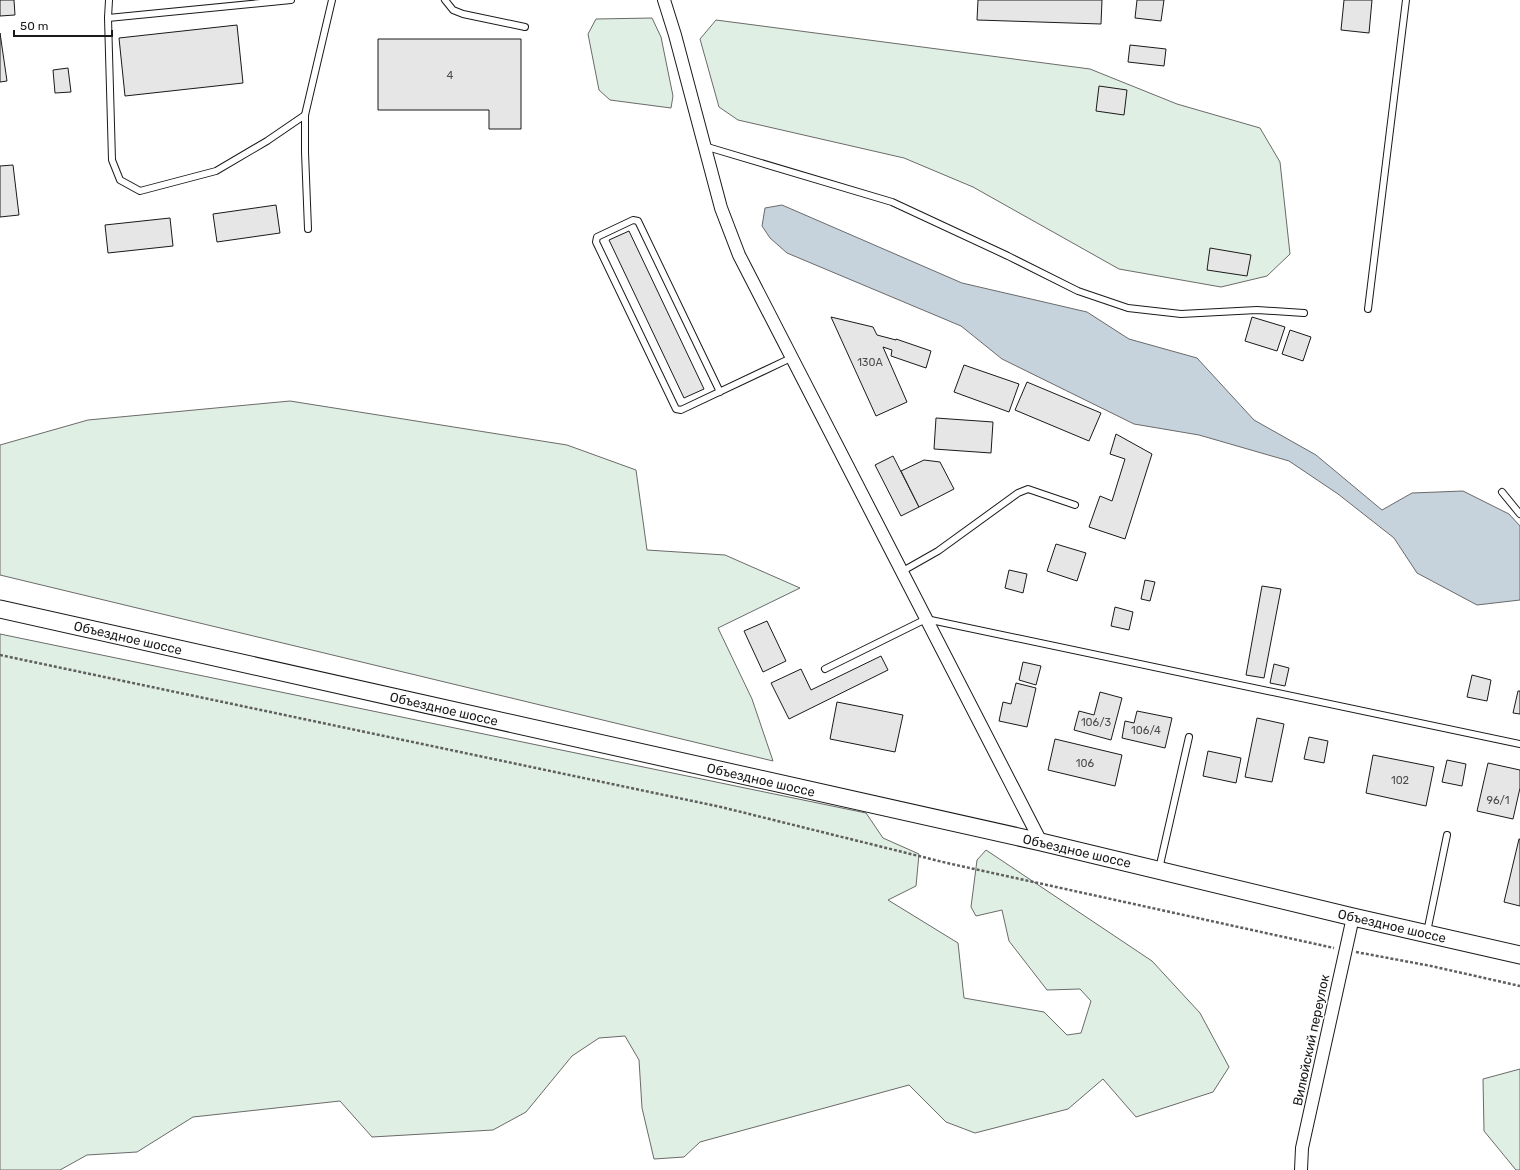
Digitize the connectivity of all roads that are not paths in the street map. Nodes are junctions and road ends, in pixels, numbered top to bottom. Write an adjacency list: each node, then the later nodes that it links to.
1 (109, 0): 7 (lane)
2 (291, 0): 7 (lane)
3 (332, 0): 9 (lane)
4 (445, 0): 8 (lane)
5 (664, 0): 10 (street)
6 (1406, 0): 12 (lane)
7 (108, 18): 9 (lane)
8 (525, 27)
9 (305, 115): 11 (lane)
10 (704, 146): 13 (lane); 14 (street)
11 (308, 230)
12 (1368, 309)
13 (1304, 313)
14 (791, 358): 15 (lane); 19 (street)
15 (720, 392): 15 (lane)
16 (1502, 492): 18 (lane)
17 (1075, 505): 19 (lane)
18 (1520, 514)
19 (901, 572): 21 (street)
20 (0, 609): 26 (main road, Объездное шоссе)
21 (926, 619): 22 (lane); 24 (lane); 26 (street)
22 (825, 669)
23 (1189, 737): 27 (lane)
24 (1520, 744)
25 (1447, 835): 29 (lane)
26 (1041, 842): 27 (main road, Объездное шоссе)
27 (1159, 870): 28 (main road, Объездное шоссе)
28 (1353, 917): 29 (main road, Объездное шоссе); 31 (street, Вилюйский переулок)
29 (1426, 934): 30 (main road, Объездное шоссе)
30 (1520, 955)
31 (1301, 1170)

